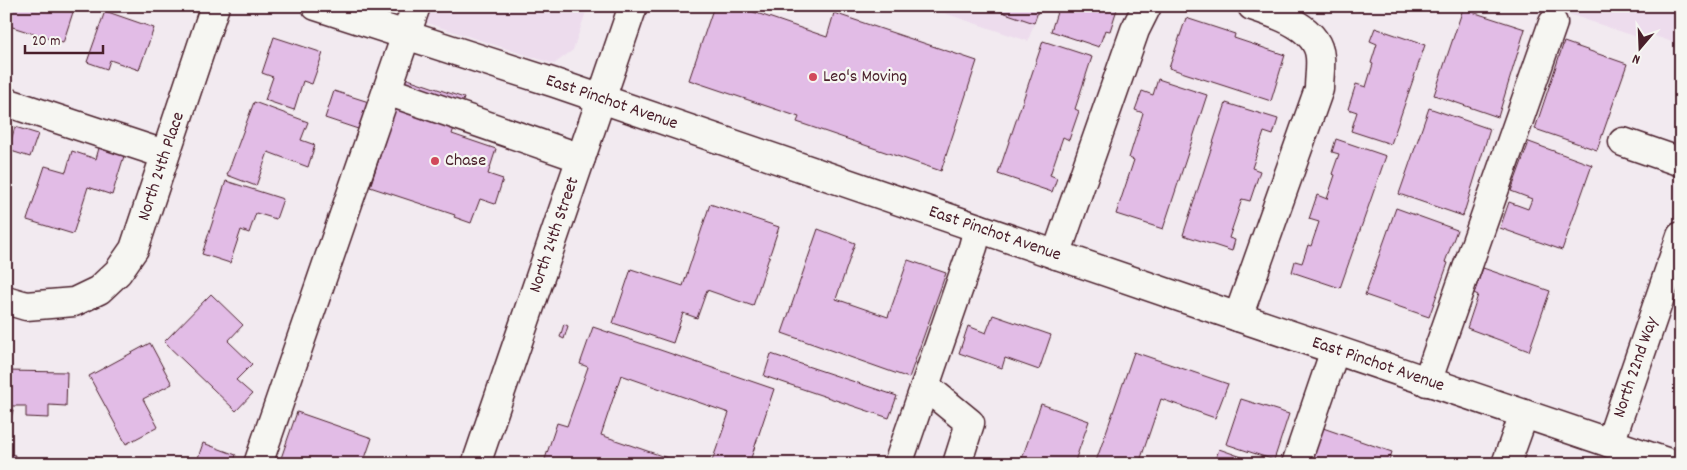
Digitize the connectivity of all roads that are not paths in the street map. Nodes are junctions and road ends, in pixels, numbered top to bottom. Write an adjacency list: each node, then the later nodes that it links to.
1 (215, 6): 13 (street, North 24th Place)
2 (316, 6): 8 (street, East Pinchot Avenue)
3 (416, 6): 8 (street)
4 (633, 6): 10 (street, North 24th Street)
5 (1147, 6): 18 (street)
6 (1252, 6): 20 (street)
7 (1553, 23): 22 (street)
8 (407, 35): 9 (street); 10 (street, East Pinchot Avenue)
9 (387, 91): 14 (street); 26 (street)
10 (601, 99): 14 (street, North 24th Street); 16 (street, East Pinchot Avenue)
11 (6, 102): 13 (street)
12 (1623, 142): 15 (street)
13 (164, 154): 19 (street, North 24th Place)
14 (580, 158): 27 (street, North 24th Street)
15 (1681, 162)
16 (978, 228): 18 (street, East Pinchot Avenue); 23 (street)
17 (1681, 236): 25 (street, North 22nd Way)
18 (1056, 255): 20 (street, East Pinchot Avenue)
19 (6, 300)
20 (1238, 318): 21 (street, East Pinchot Avenue)
21 (1335, 350): 22 (street, East Pinchot Avenue); 30 (street)
22 (1428, 382): 24 (street, East Pinchot Avenue)
23 (925, 386): 28 (street); 29 (street)
24 (1524, 414): 25 (street, East Pinchot Avenue); 31 (street)
25 (1610, 443): 32 (street, East Pinchot Avenue)
26 (258, 464)
27 (476, 464)
28 (898, 464)
29 (957, 464)
30 (1296, 464)
31 (1506, 464)
32 (1672, 464)

